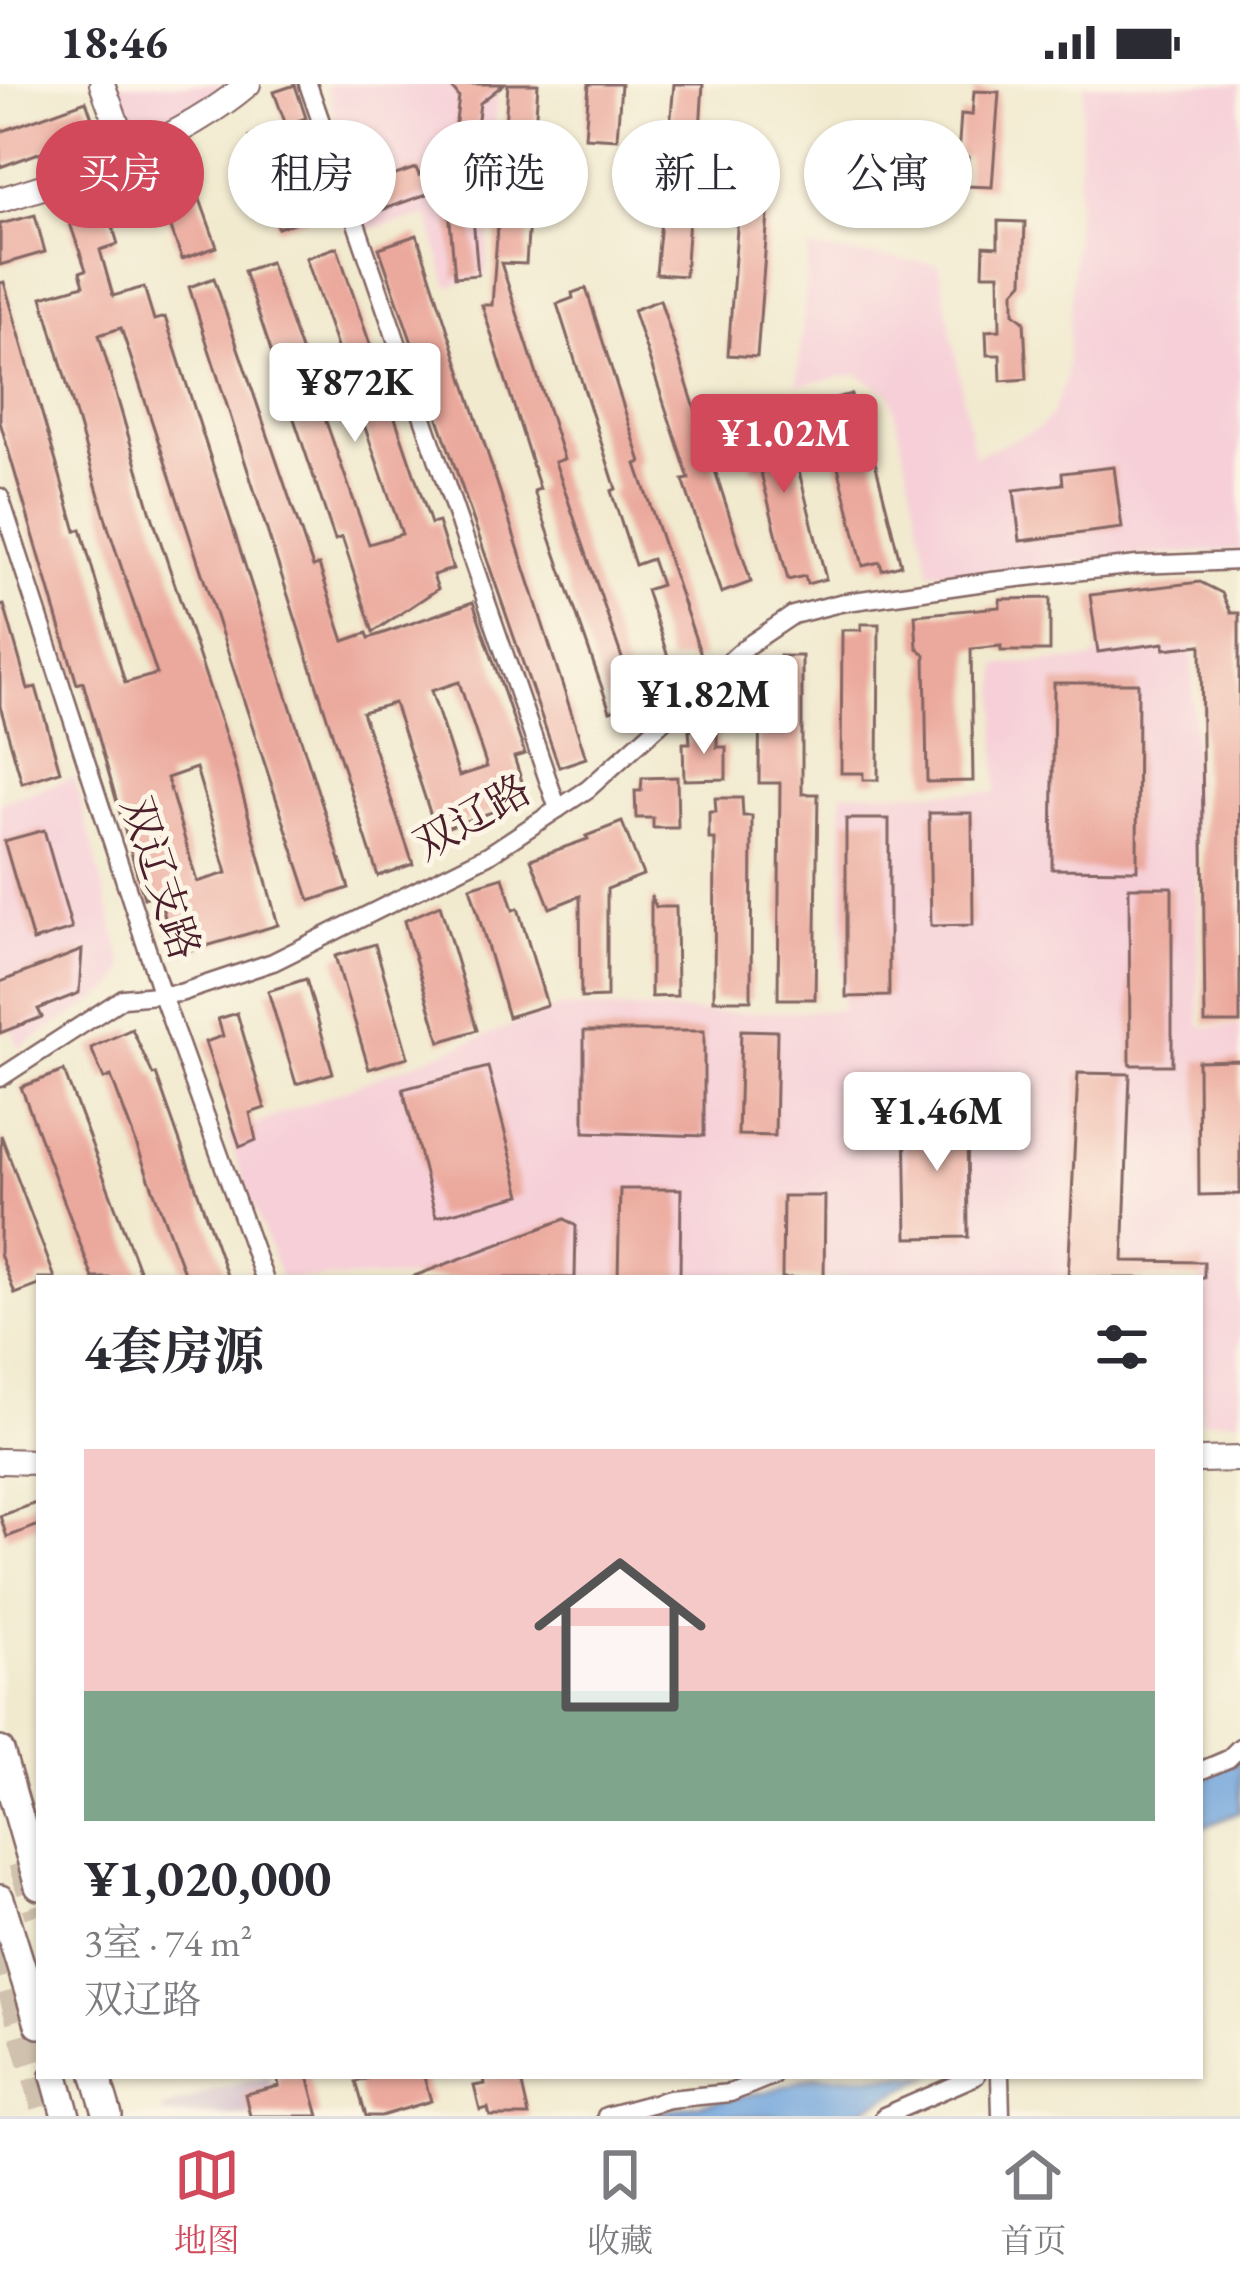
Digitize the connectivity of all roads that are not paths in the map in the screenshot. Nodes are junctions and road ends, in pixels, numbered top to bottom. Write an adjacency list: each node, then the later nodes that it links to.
1 (102, 84): 4 (street)
2 (248, 84): 5 (street)
3 (308, 84): 10 (street)
4 (115, 120)
5 (193, 120)
6 (36, 187): 7 (street)
7 (0, 200)
8 (0, 497): 11 (street, 双辽支路)
9 (1240, 561): 10 (street, 双辽路)
10 (558, 809): 11 (street, 双辽路)
11 (162, 994): 12 (street, 双辽路); 13 (street, 双辽支路)
12 (0, 1078)
13 (263, 1275)
14 (1240, 1459): 15 (street)
15 (1203, 1460)
16 (0, 1461): 17 (street)
17 (36, 1462)
18 (1240, 1747): 20 (street)
19 (0, 1751): 21 (main road)
20 (1203, 1770)
21 (36, 1876)
22 (0, 1900): 23 (main road)
23 (36, 2014)
24 (56, 2079): 30 (main road)
25 (97, 2079): 31 (main road)
26 (765, 2079): 32 (street)
27 (969, 2079): 29 (street)
28 (1000, 2079): 33 (street)
29 (891, 2114)
30 (66, 2116)
31 (108, 2116)
32 (606, 2116)
33 (1001, 2116)

